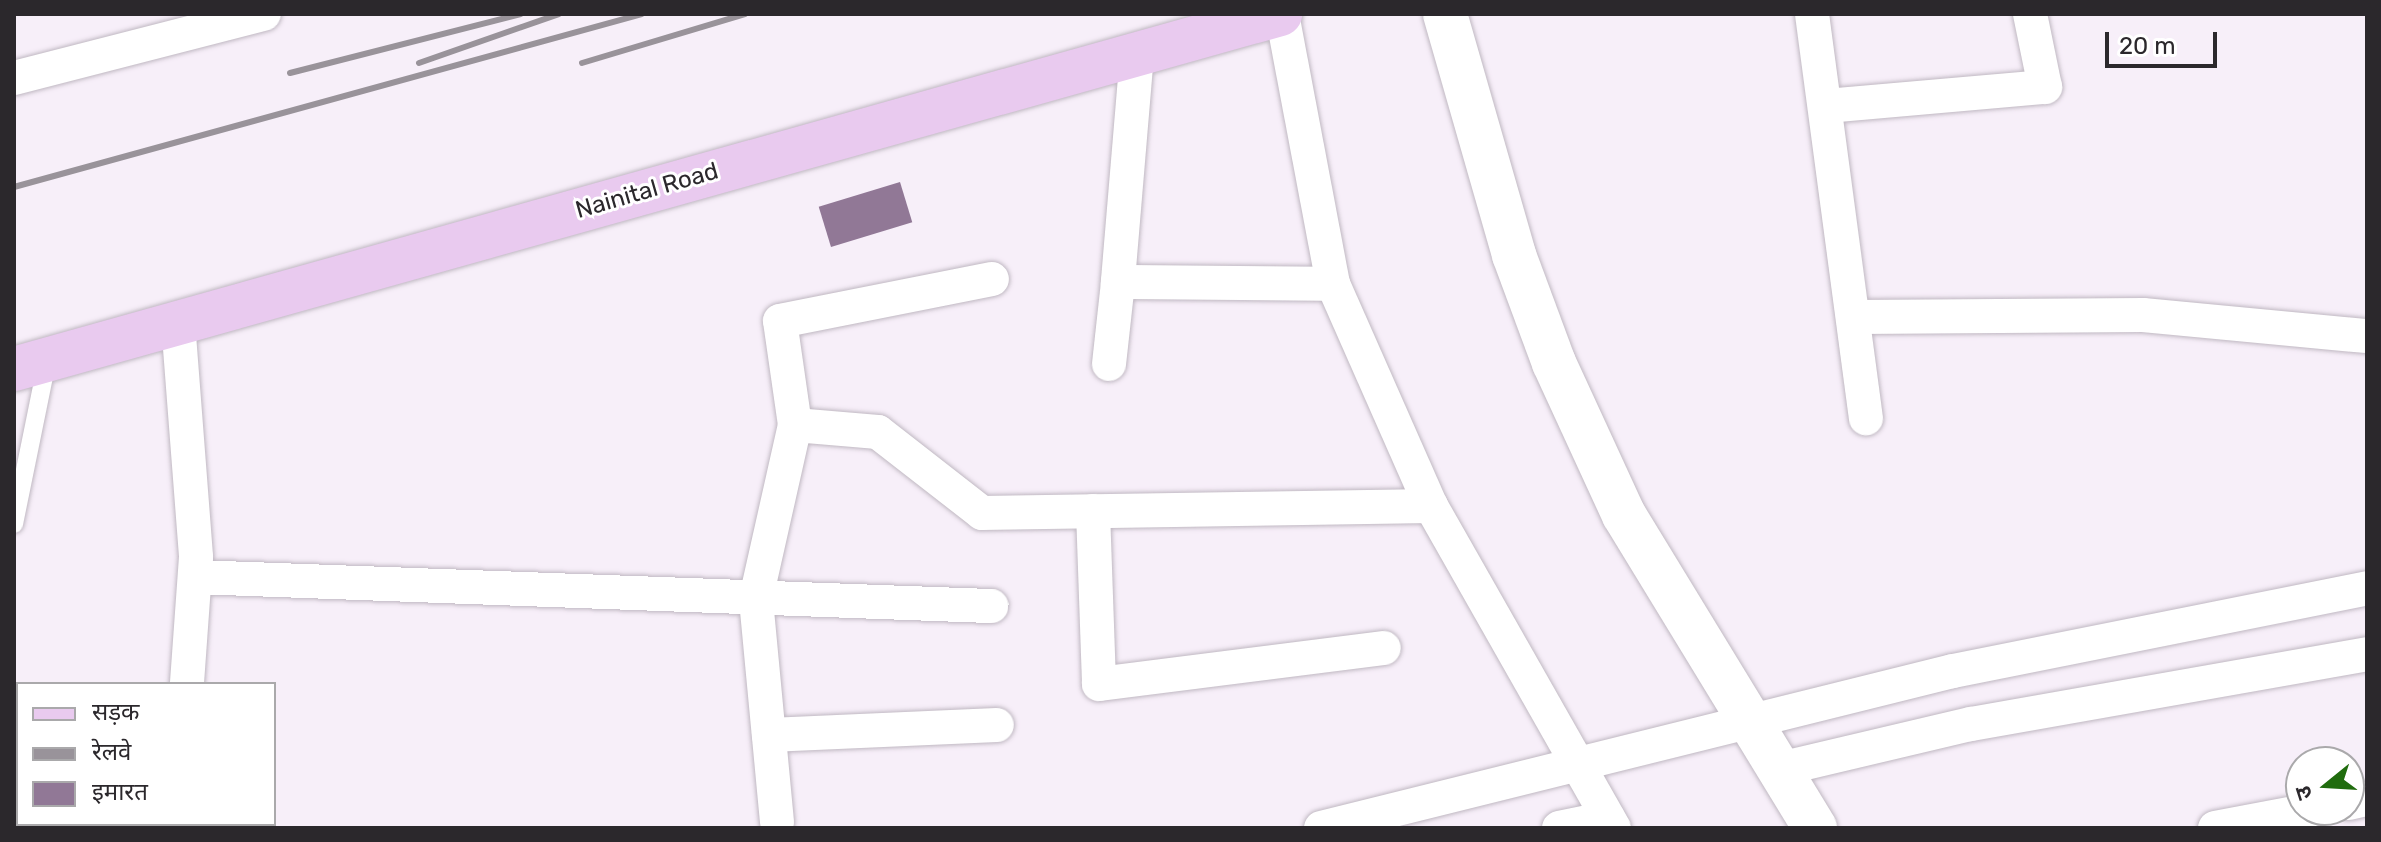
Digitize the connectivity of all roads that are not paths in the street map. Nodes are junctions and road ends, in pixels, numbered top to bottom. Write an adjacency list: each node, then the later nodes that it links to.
1 (264, 14): 7 (street)
2 (1281, 14): 6 (main road, Nainital Road); 11 (street)
3 (1445, 14): 29 (street)
4 (1812, 14): 8 (street)
5 (2030, 14): 8 (street)
6 (1137, 54): 10 (street); 13 (main road, Nainital Road)
7 (14, 78)
8 (1826, 106): 12 (street)
9 (992, 279): 18 (street)
10 (1118, 282): 11 (street); 16 (street)
11 (1333, 284): 19 (street)
12 (1856, 317): 14 (street); 17 (street)
13 (178, 322): 15 (main road, Nainital Road); 22 (street)
14 (2367, 336)
15 (31, 364): 21 (lane)
16 (1109, 364)
17 (1866, 418)
18 (795, 425): 20 (street); 24 (street)
19 (1431, 506): 20 (street); 32 (street)
20 (1093, 511): 26 (street)
21 (14, 524)
22 (195, 577): 24 (street); 28 (street)
23 (2367, 588): 29 (street)
24 (756, 598): 25 (street); 31 (street)
25 (991, 606)
26 (1384, 648)
27 (2367, 654): 33 (street)
28 (187, 682)
29 (1749, 718): 32 (street); 33 (street)
30 (997, 725): 31 (street)
31 (769, 735): 36 (street)
32 (1579, 767): 35 (street); 37 (street)
33 (1780, 769): 40 (street)
34 (2285, 815): 41 (street)
35 (1391, 820): 38 (street)
36 (777, 822)
37 (1611, 823): 39 (street)
38 (1321, 828)
39 (1559, 828)
40 (1815, 828)
41 (2215, 828)

